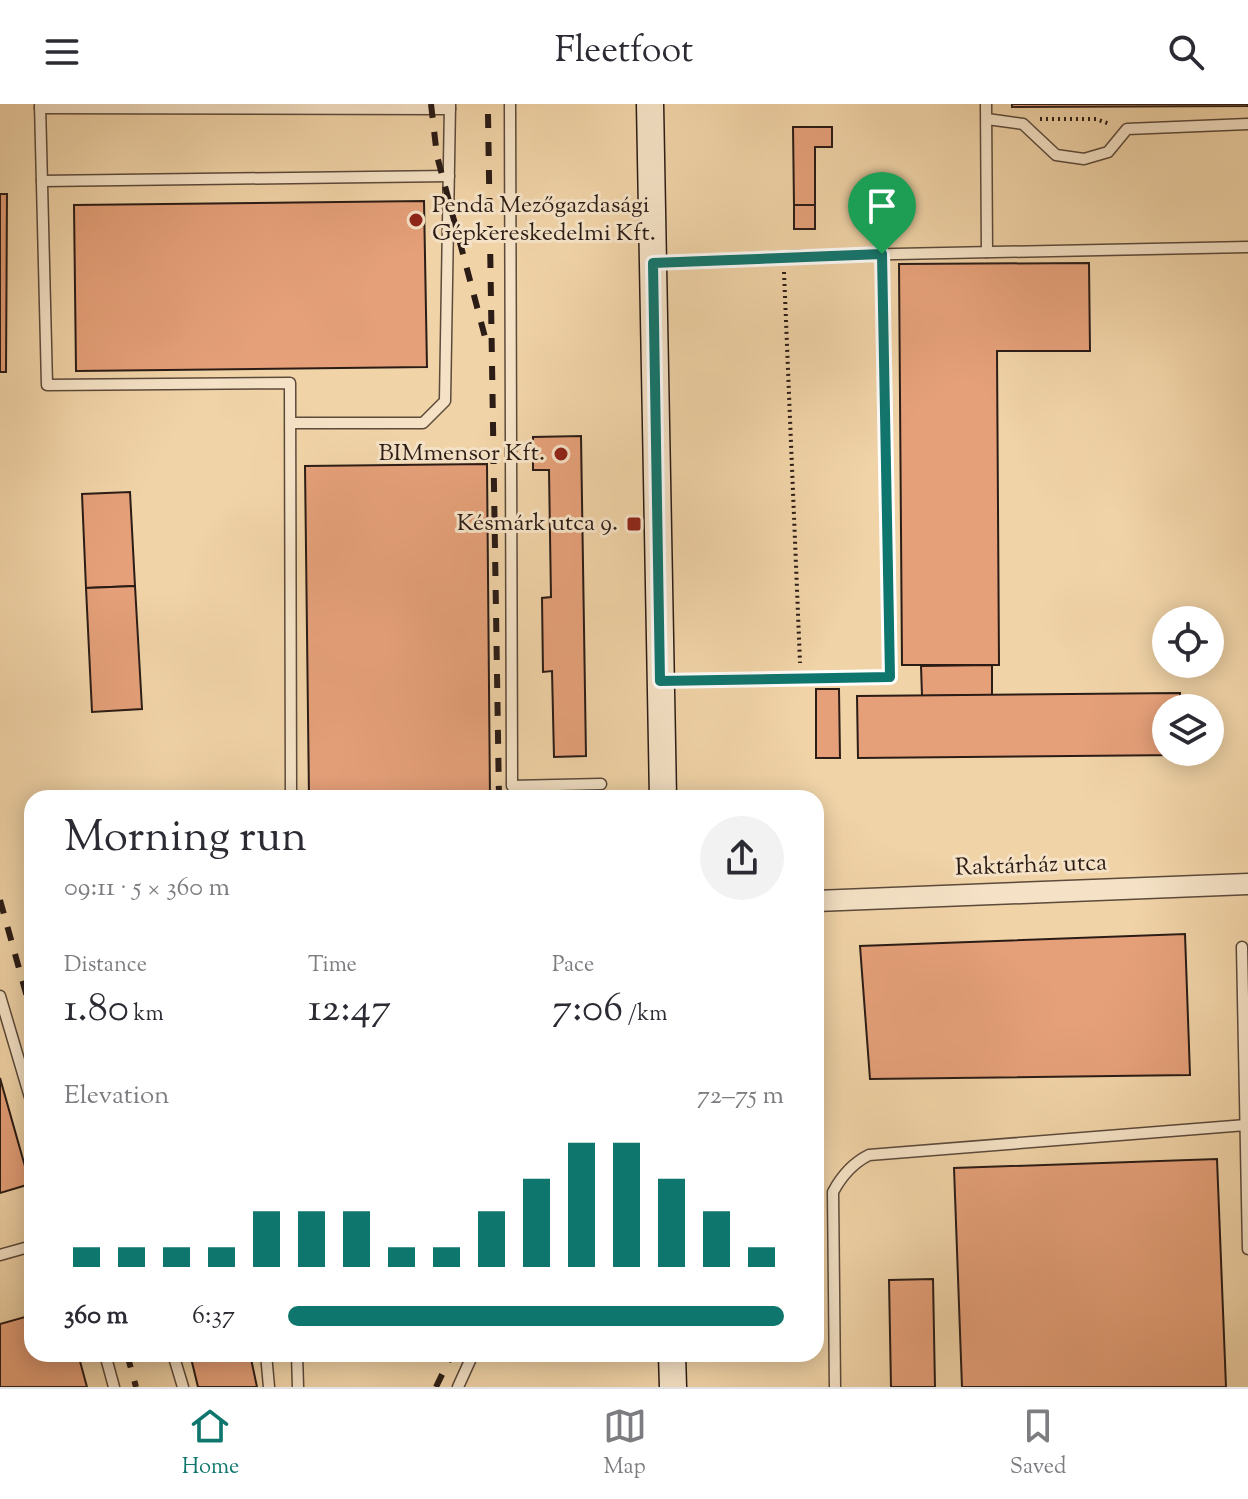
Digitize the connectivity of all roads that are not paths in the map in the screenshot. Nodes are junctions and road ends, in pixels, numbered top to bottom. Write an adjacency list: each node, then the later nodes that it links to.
1 (510, 104): 17 (lane)
2 (650, 104): 13 (street)
3 (986, 104): 6 (lane)
4 (40, 106): 5 (lane); 9 (lane)
5 (450, 107): 8 (lane)
6 (987, 119): 7 (lane); 11 (lane)
7 (1248, 124)
8 (449, 176): 9 (lane); 14 (lane)
9 (42, 181): 14 (lane)
10 (1248, 247): 11 (lane)
11 (987, 252): 12 (lane)
12 (882, 254): 13 (lane); 15 (lane)
13 (653, 263): 15 (street)
14 (291, 423): 18 (lane)
15 (660, 681): 20 (street)
16 (601, 784): 17 (lane)
17 (541, 785): 19 (lane)
18 (291, 790)
19 (541, 790)
20 (663, 790)
21 (1248, 884): 22 (street, Raktárház utca)
22 (824, 901)
23 (1242, 947): 26 (lane)
24 (0, 996): 25 (lane)
25 (24, 1077)
26 (1246, 1125): 28 (lane); 42 (lane)
27 (24, 1248): 29 (lane)
28 (1248, 1249)
29 (0, 1255)
30 (107, 1362): 36 (lane)
31 (175, 1362): 37 (lane)
32 (267, 1362): 38 (lane)
33 (297, 1362): 39 (lane)
34 (469, 1362): 40 (lane)
35 (672, 1362): 41 (street)
36 (114, 1387)
37 (183, 1387)
38 (269, 1387)
39 (298, 1387)
40 (458, 1387)
41 (673, 1387)
42 (835, 1387)

